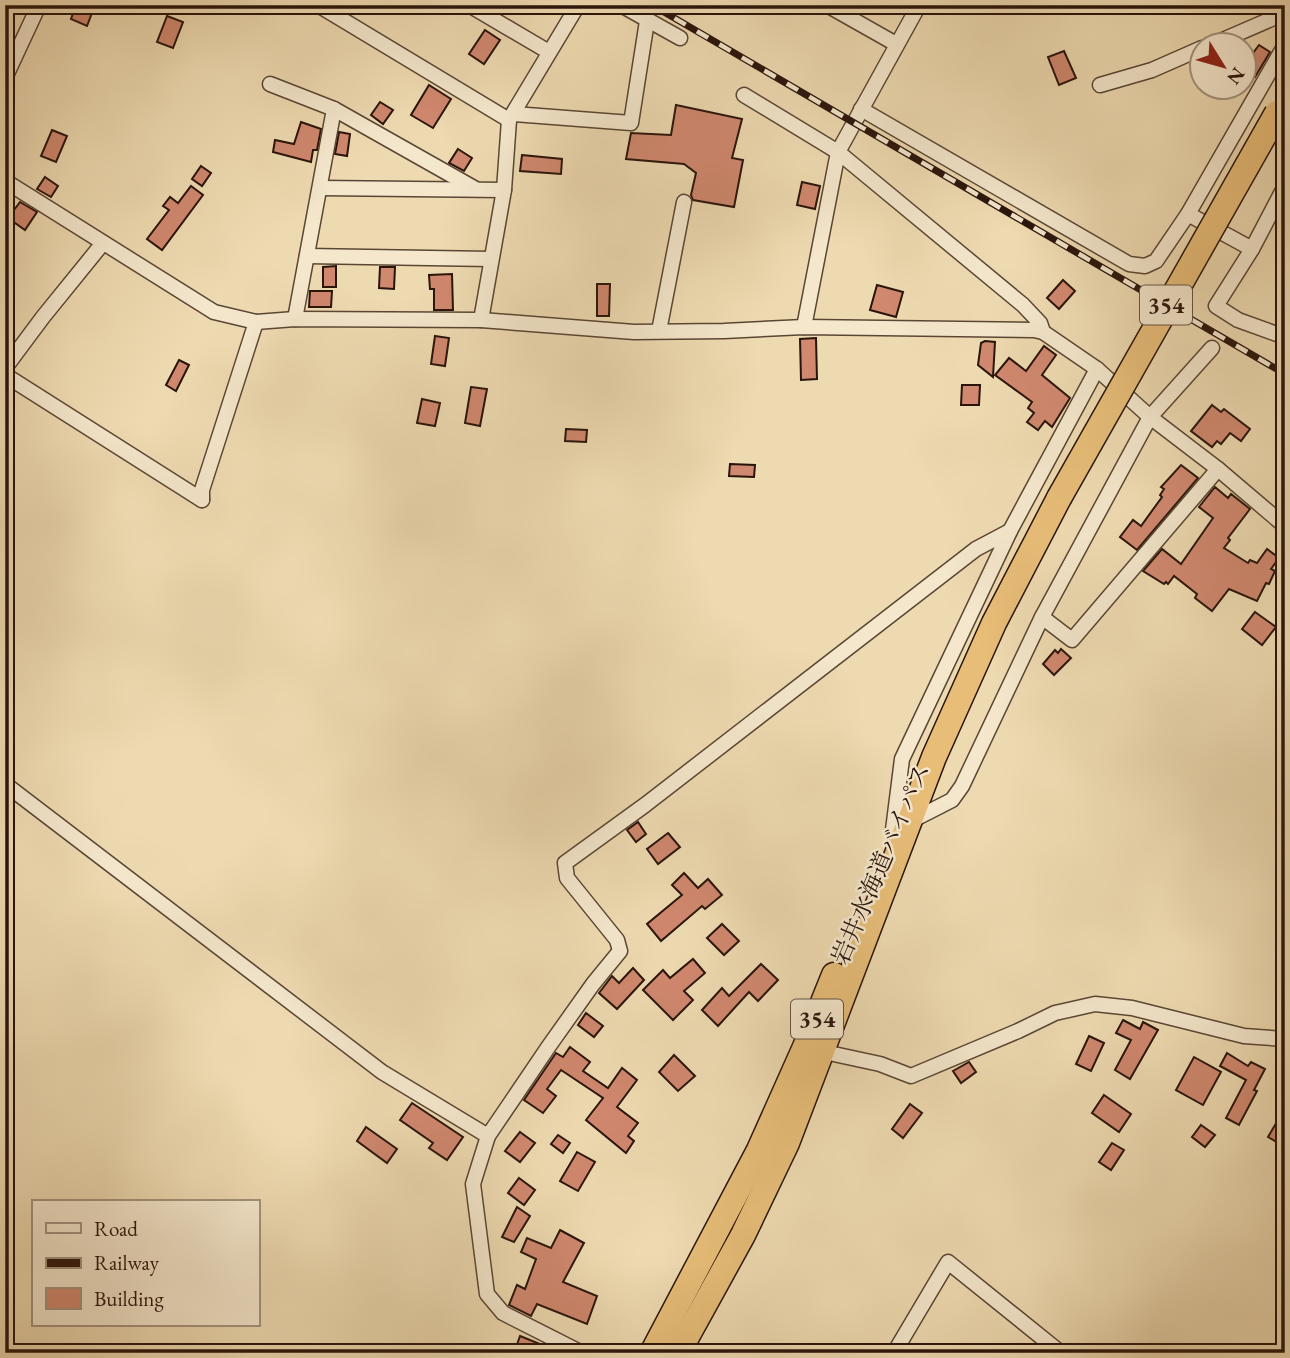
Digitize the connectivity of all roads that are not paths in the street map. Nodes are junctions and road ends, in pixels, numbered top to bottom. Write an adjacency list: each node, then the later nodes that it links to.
1 (39, 5): 16 (street)
2 (469, 5): 14 (street)
3 (578, 5): 14 (street)
4 (621, 5): 9 (street)
5 (827, 5): 12 (street)
6 (919, 5): 12 (street)
7 (323, 7): 23 (street)
8 (1285, 13): 10 (street)
9 (647, 21): 11 (street); 23 (street)
10 (1241, 32)
11 (680, 38)
12 (896, 44): 22 (street)
13 (1285, 45): 32 (street)
14 (549, 52): 23 (street)
15 (1188, 54): 18 (street)
16 (5, 78)
17 (270, 84): 21 (street)
18 (1100, 85)
19 (744, 94): 24 (street)
20 (1281, 106): 55 (highway, 岩井水海道バイパス / 354, bridge)
21 (334, 109): 27 (street); 28 (street)
22 (862, 109): 24 (street); 32 (street)
23 (511, 117): 29 (street)
24 (838, 152): 41 (street); 43 (street)
25 (5, 181): 34 (street)
26 (1285, 186): 33 (street)
27 (320, 187): 28 (street); 36 (street)
28 (474, 188): 29 (street)
29 (504, 190): 37 (street)
30 (684, 202): 42 (street)
31 (1285, 203): 33 (street)
32 (1188, 214): 35 (street)
33 (1270, 214): 35 (street)
34 (103, 243): 40 (street); 46 (street)
35 (1252, 249): 44 (street)
36 (307, 256): 37 (street); 38 (street)
37 (491, 259): 39 (street)
38 (295, 319): 39 (street); 40 (street)
39 (481, 320): 42 (street)
40 (256, 323): 48 (street)
41 (804, 327): 42 (street); 43 (street)
42 (659, 331)
43 (1043, 332): 47 (street)
44 (1285, 337)
45 (1212, 348): 49 (street)
46 (5, 368)
47 (1097, 369): 49 (street); 52 (street)
48 (5, 375)
49 (1150, 417): 50 (street); 53 (street)
50 (1218, 470): 51 (street); 53 (street)
51 (1285, 526)
52 (1010, 531): 55 (street); 58 (street)
53 (1042, 617): 55 (street)
54 (5, 784): 58 (street)
55 (900, 827): 57 (highway, 岩井水海道バイパス / 354)
56 (1285, 1039): 57 (street)
57 (814, 1050): 60 (highway, 岩井水海道バイパス / 354); 61 (highway, 岩井水海道バイパス / 354)
58 (488, 1136): 59 (street)
59 (582, 1353)
60 (652, 1353)
61 (678, 1353)
62 (894, 1353): 63 (street)
63 (1061, 1353)

